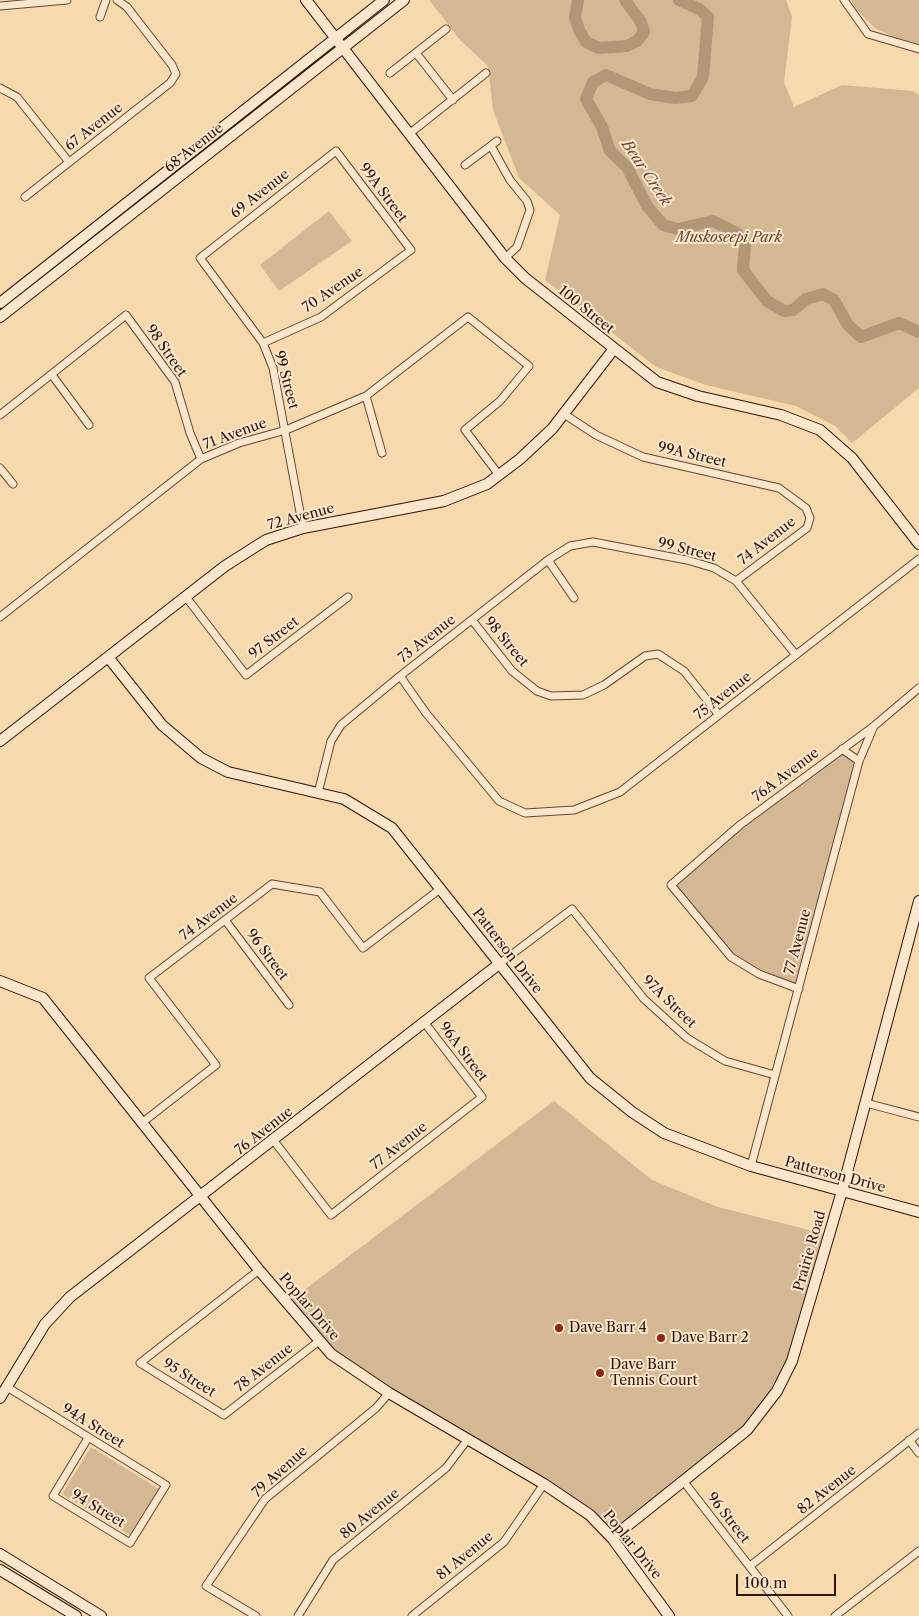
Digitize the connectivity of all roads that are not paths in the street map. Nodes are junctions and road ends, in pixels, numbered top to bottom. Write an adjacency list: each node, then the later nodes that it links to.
1 (67, 0): 8 (street)
2 (106, 0): 9 (street)
3 (117, 0): 23 (street, 67 Avenue)
4 (306, 0): 11 (street, 100 Street)
5 (384, 0): 11 (street, 68 Avenue)
6 (404, 0): 13 (street, 68 Avenue)
7 (844, 0): 12 (street)
8 (0, 6)
9 (100, 17)
10 (446, 29): 14 (street)
11 (336, 40): 13 (street, 100 Street); 29 (street, 68 Avenue)
12 (919, 49)
13 (343, 50): 19 (street, 100 Street); 30 (street, 68 Avenue)
14 (416, 53): 15 (street); 18 (street)
15 (390, 73)
16 (486, 73): 18 (street)
17 (0, 88): 23 (street)
18 (453, 100): 19 (street)
19 (409, 134): 28 (street, 100 Street)
20 (497, 141): 21 (street)
21 (491, 146): 24 (street); 28 (street)
22 (336, 151): 26 (street, 99A Street); 27 (street, 69 Avenue)
23 (69, 162): 25 (street, 67 Avenue)
24 (465, 166)
25 (25, 197)
26 (411, 250): 31 (street, 70 Avenue)
27 (200, 258): 31 (street, 99 Street)
28 (505, 258): 32 (street, 100 Street)
29 (0, 303)
30 (0, 317)
31 (263, 343): 38 (street, 99 Street)
32 (613, 350): 35 (street, 72 Avenue); 47 (street, 100 Street)
33 (52, 375): 36 (street); 37 (street); 40 (street, 98 Street)
34 (366, 396): 38 (street, 71 Avenue); 39 (street); 42 (street, 71 Avenue)
35 (564, 414): 42 (street, 72 Avenue); 44 (street, 99A Street)
36 (0, 415)
37 (89, 425)
38 (286, 430): 40 (street, 71 Avenue); 45 (street, 99 Street)
39 (382, 453)
40 (201, 460): 54 (street, 71 Avenue)
41 (0, 468): 43 (street)
42 (499, 475): 45 (street, 72 Avenue)
43 (13, 484)
44 (810, 518): 50 (street, 74 Avenue)
45 (303, 528): 51 (street, 72 Avenue)
46 (593, 542): 49 (street, 73 Avenue); 50 (street, 99 Street)
47 (919, 544)
48 (919, 559): 56 (street, 75 Avenue)
49 (548, 560): 53 (street); 55 (street, 73 Avenue)
50 (736, 581): 56 (street, 99 Street)
51 (186, 597): 52 (street, 97 Street); 57 (street, 72 Avenue)
52 (348, 597)
53 (574, 598)
54 (0, 617)
55 (472, 620): 58 (street, 73 Avenue); 60 (street, 98 Street)
56 (796, 655): 60 (street, 75 Avenue)
57 (108, 657): 62 (street, 72 Avenue); 65 (street, Patterson Drive)
58 (400, 676): 60 (street, 75 Avenue); 65 (street, 73 Avenue)
59 (919, 688): 61 (street, 76A Avenue)
60 (719, 715)
61 (874, 726): 63 (street, 76A Avenue); 64 (street, 77 Avenue)
62 (0, 741)
63 (842, 750): 64 (street); 72 (street, 76A Avenue)
64 (859, 761): 72 (street, 77 Avenue)
65 (318, 793): 66 (street, Patterson Drive)
66 (440, 889): 69 (street, 74 Avenue); 70 (street, Patterson Drive)
67 (919, 901): 77 (street, Prairie Road)
68 (572, 909): 70 (street, 76 Avenue); 75 (street, 97A Street)
69 (225, 920): 73 (street, 96 Street); 79 (street, 74 Avenue)
70 (500, 964): 74 (street, 76 Avenue); 81 (street, Patterson Drive)
71 (0, 981): 79 (street, Poplar Drive)
72 (799, 989): 75 (street, 77 Avenue)
73 (289, 1006)
74 (424, 1022): 76 (street, 96A Street); 80 (street, 76 Avenue)
75 (776, 1075): 81 (street, 77 Avenue)
76 (482, 1097): 80 (street, 77 Avenue)
77 (866, 1103): 78 (street); 82 (street, Prairie Road)
78 (919, 1116)
79 (143, 1122): 83 (street, Poplar Drive)
80 (274, 1141): 83 (street, 76 Avenue)
81 (751, 1166): 82 (street, Patterson Drive)
82 (842, 1191): 84 (street, Patterson Drive); 96 (street, Prairie Road)
83 (202, 1196): 85 (street, Poplar Drive); 87 (street, 76 Avenue)
84 (919, 1212)
85 (260, 1270): 86 (street, Poplar Drive); 90 (street, 95 Street)
86 (319, 1341): 88 (street, Poplar Drive); 90 (street, 78 Avenue)
87 (7, 1386): 89 (street, 76 Avenue); 92 (street, 94A Street)
88 (389, 1393): 93 (street, Poplar Drive); 106 (street, 79 Avenue)
89 (0, 1398)
90 (224, 1415)
91 (919, 1433): 94 (street, 82 Avenue)
92 (88, 1438): 99 (street, 94 Street); 99 (street, 94A Street)
93 (468, 1439): 97 (street, Poplar Drive); 107 (street, 80 Avenue)
94 (909, 1440): 95 (street); 102 (street, 82 Avenue)
95 (919, 1453)
96 (684, 1482): 98 (street, Prairie Road); 102 (street, 96 Street)
97 (544, 1484): 98 (street, Poplar Drive); 108 (street, 81 Avenue)
98 (612, 1538): 109 (street, Poplar Drive)
99 (130, 1543)
100 (919, 1550): 111 (street)
101 (0, 1554): 105 (street)
102 (750, 1566): 110 (street, 96 Street)
103 (0, 1570): 104 (street)
104 (76, 1616)
105 (101, 1616)
106 (256, 1616)
107 (298, 1616)
108 (412, 1616)
109 (669, 1616)
110 (788, 1616)
111 (835, 1616)

